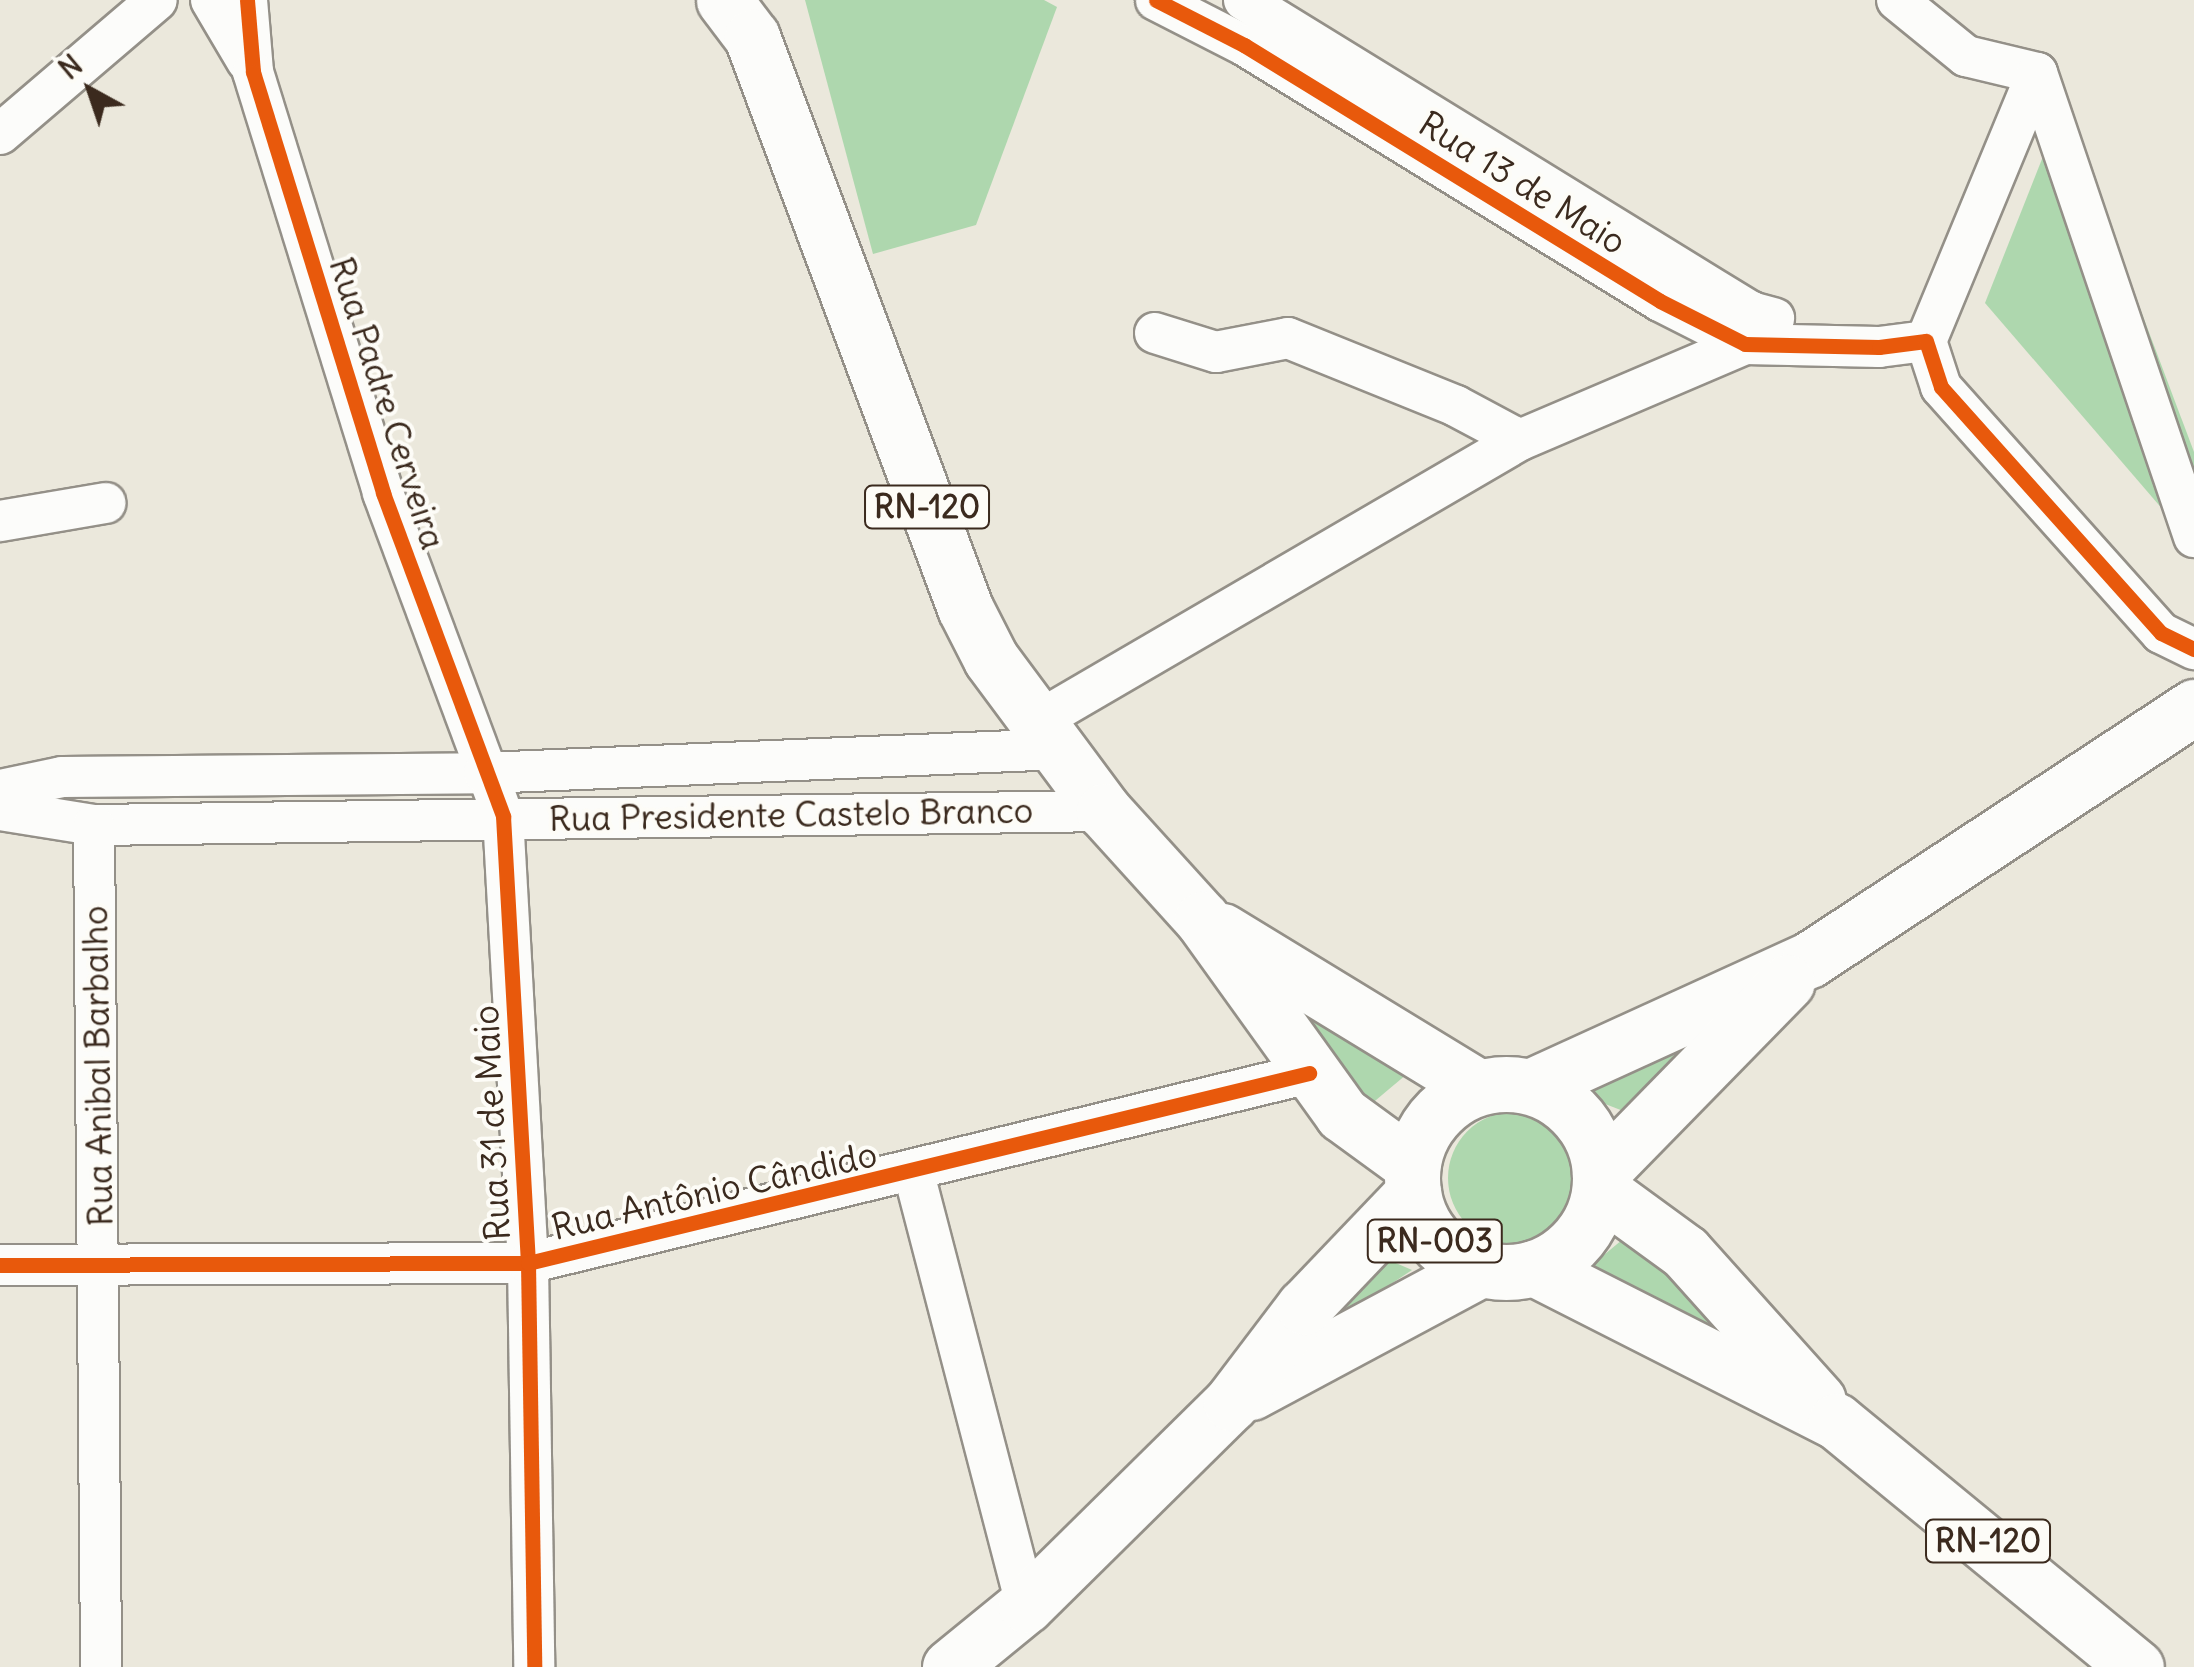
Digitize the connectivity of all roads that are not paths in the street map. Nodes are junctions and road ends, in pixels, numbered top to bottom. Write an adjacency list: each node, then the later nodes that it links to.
1 (157, 0): 10 (street)
2 (211, 0): 8 (street, Rua Padre Cerveira)
3 (248, 0): 8 (street, Rua Padre Cerveira)
4 (1156, 0): 11 (street, Rua 13 de Maio)
5 (1244, 0): 11 (street, Rua 13 de Maio)
6 (1897, 0): 9 (street)
7 (742, 12): 20 (main road, RN-120)
8 (253, 72): 21 (street, Rua Padre Cerveira)
9 (2037, 73): 13 (street); 17 (street)
10 (0, 134)
11 (1748, 328): 13 (street, Rua 13 de Maio); 14 (street)
12 (1155, 333): 14 (street)
13 (1926, 340): 18 (street)
14 (1520, 440): 20 (street)
15 (105, 504): 16 (street)
16 (0, 521)
17 (2194, 537)
18 (2183, 635)
19 (2194, 707): 28 (main road, RN-003)
20 (1050, 735): 21 (street, Rua Presidente Castelo Branco); 24 (main road, RN-120)
21 (484, 774): 22 (street, Rua Presidente Castelo Branco); 25 (street, Rua Padre Cerveira)
22 (0, 790)
23 (0, 810): 26 (street, Rua Presidente Castelo Branco)
24 (1104, 811): 25 (street, Rua Presidente Castelo Branco); 27 (main road, RN-120)
25 (503, 816): 26 (street, Rua Presidente Castelo Branco); 36 (street, Rua 31 de Maio)
26 (94, 825): 35 (street, Rua Anibal Barbalho)
27 (1202, 919): 29 (main road, RN-120); 31 (main road, RN-120)
28 (1809, 960): 30 (main road, RN-003); 34 (main road, RN-003)
29 (1310, 1073): 32 (street, Rua Antônio Cândido); 33 (main road, RN-120)
30 (1532, 1086): 31 (main road, RN-003); 34 (main road)
31 (1478, 1087): 33 (main road, RN-003)
32 (914, 1174): 36 (street, Rua Antônio Cândido); 42 (street)
33 (1412, 1179): 39 (main road, RN-003); 40 (main road, RN-003)
34 (1600, 1182): 38 (main road, RN-003); 41 (main road, RN-120)
35 (100, 1262): 36 (street, Rua Antônio Cândido); 37 (street, Rua Antônio Cândido); 43 (street, Rua Anibal Barbalho)
36 (528, 1263): 44 (street, Rua 31 de Maio)
37 (0, 1265)
38 (1534, 1268): 39 (main road, RN-003); 41 (main road, RN-120)
39 (1480, 1269): 40 (main road, RN-003)
40 (1231, 1403): 42 (main road, RN-003)
41 (1836, 1421): 46 (main road, RN-120)
42 (1026, 1605): 45 (main road, RN-003)
43 (101, 1667)
44 (534, 1667)
45 (950, 1667)
46 (2136, 1667)

